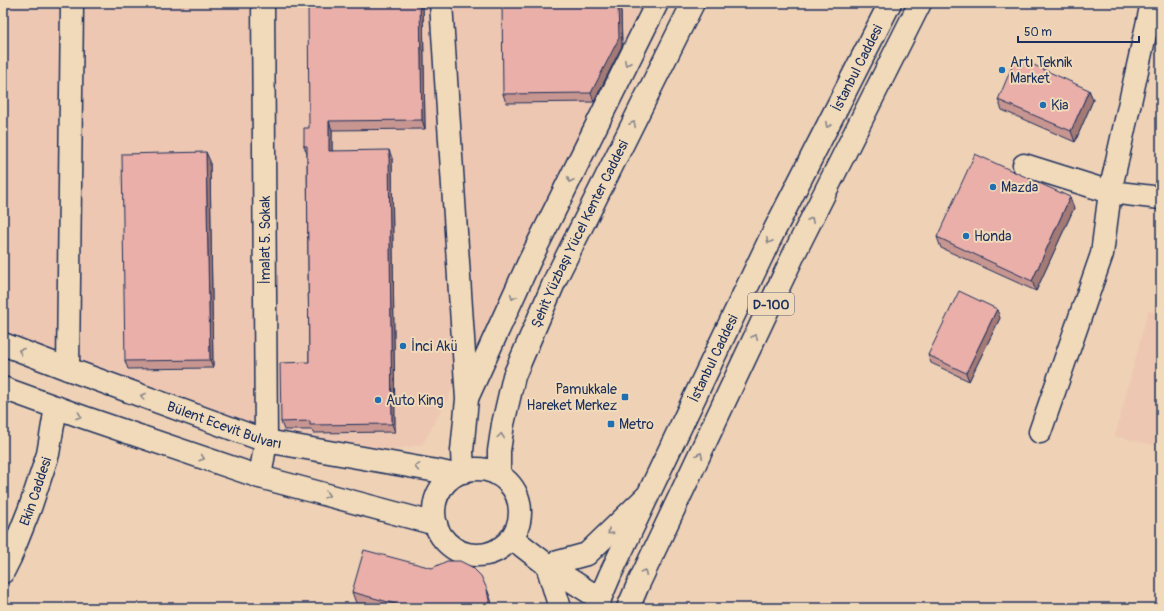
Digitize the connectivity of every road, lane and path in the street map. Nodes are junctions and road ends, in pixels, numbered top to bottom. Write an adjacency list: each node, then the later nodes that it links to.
1 (72, 3): 16 (main road)
2 (263, 3): 21 (main road, İmalat 5. Sokak)
3 (441, 3): 18 (main road)
4 (638, 3): 11 (main road)
5 (657, 3): 11 (main road)
6 (693, 3): 23 (main road, Şehit Yüzbaşı Yücel Kenter Caddesi, one-way to 6)
7 (890, 3): 25 (main road, İstanbul Caddesi, one-way to 25)
8 (921, 3): 32 (main road, İstanbul Caddesi / D-100, one-way to 8)
9 (1153, 3): 10 (main road); 13 (main road)
10 (1161, 4)
11 (640, 36): 18 (main road, one-way to 18)
12 (1024, 165): 13 (main road)
13 (1110, 192): 14 (main road); 20 (main road)
14 (1161, 198)
15 (3, 344): 16 (main road, Bülent Ecevit Bulvarı, one-way to 15)
16 (68, 369): 21 (main road, Bülent Ecevit Bulvarı, one-way to 16)
17 (3, 388): 19 (main road)
18 (467, 399): 22 (main road)
19 (56, 407): 24 (main road, one-way to 24); 29 (main road, Ekin Caddesi)
20 (1040, 432)
21 (266, 441): 22 (main road, Bülent Ecevit Bulvarı, one-way to 21); 24 (main road, İmalat 5. Sokak)
22 (459, 474): 23 (main road); 26 (main road)
23 (499, 475): 27 (main road)
24 (260, 477): 26 (main road, one-way to 26)
25 (648, 495): 28 (main road, one-way to 28); 30 (main road, İstanbul Caddesi)
26 (436, 524): 27 (main road)
27 (512, 538): 28 (main road)
28 (547, 565): 30 (main road); 31 (main road)
29 (3, 572)
30 (605, 605)
31 (560, 608)
32 (628, 608)

